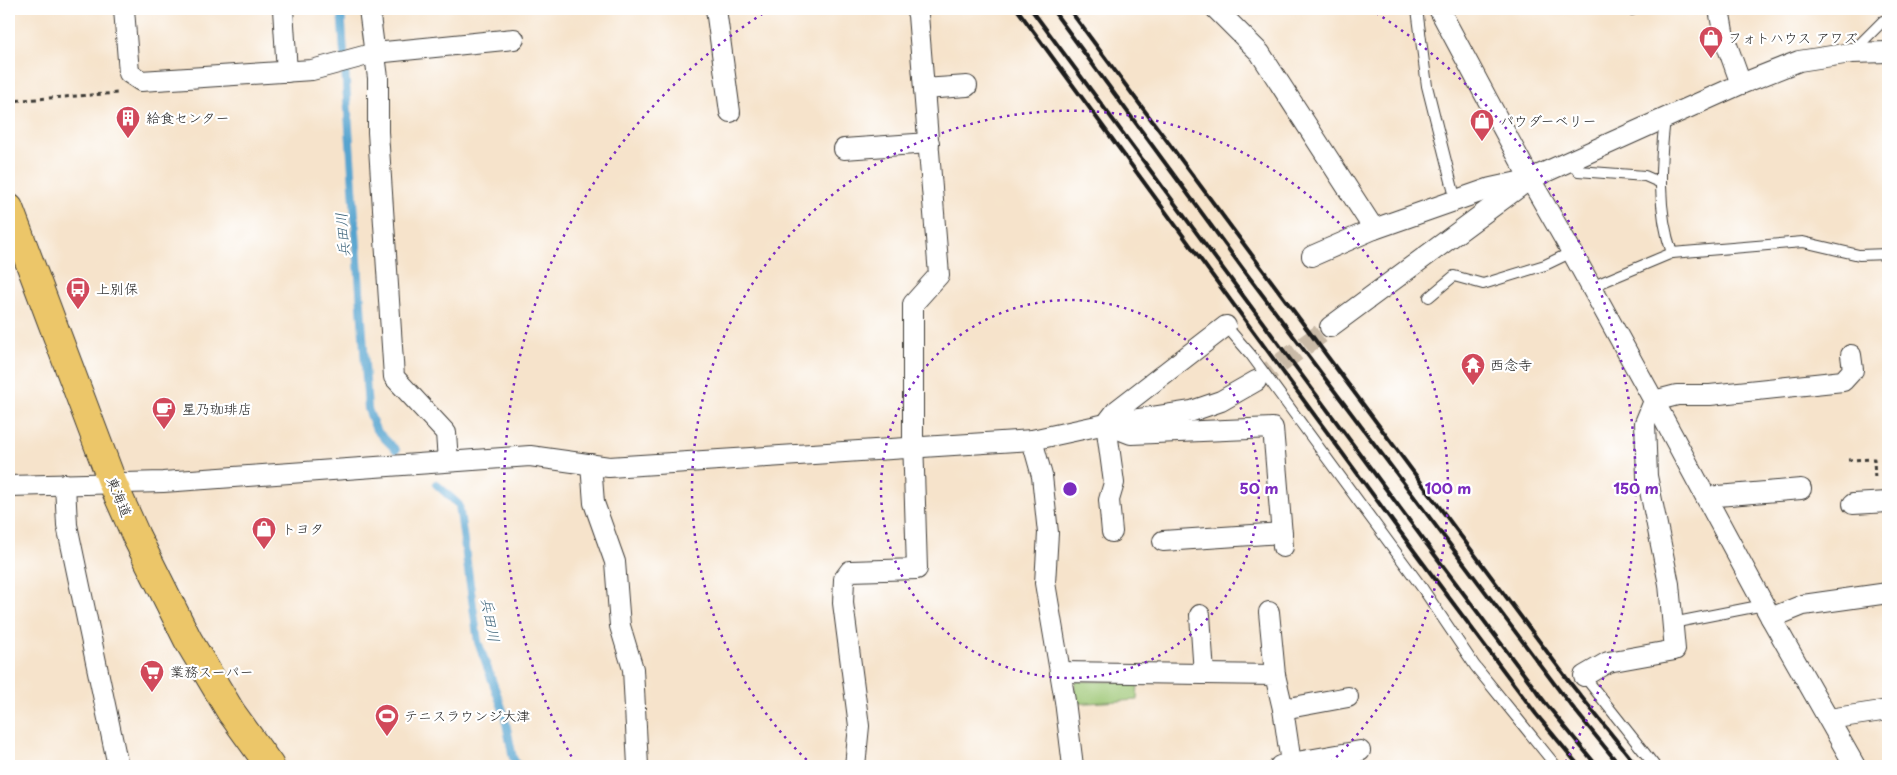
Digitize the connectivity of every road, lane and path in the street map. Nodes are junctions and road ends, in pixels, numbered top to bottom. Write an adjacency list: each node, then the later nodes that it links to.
1 (124, 9): 16 (street)
2 (283, 9): 15 (street)
3 (369, 9): 14 (street)
4 (716, 9): 21 (street)
5 (916, 9): 19 (street)
6 (1216, 9): 30 (street)
7 (1417, 9): 28 (lane)
8 (1439, 9): 26 (street)
9 (1719, 9): 17 (street)
10 (1888, 20): 13 (lane)
11 (514, 39): 14 (street)
12 (1888, 52): 13 (street)
13 (1851, 53): 17 (street)
14 (367, 55): 15 (street); 47 (street)
15 (288, 72): 16 (street)
16 (135, 77): 20 (path)
17 (1741, 84): 22 (street)
18 (967, 86): 19 (street)
19 (924, 89): 23 (street)
20 (9, 101)
21 (730, 112)
22 (1665, 118): 25 (street); 27 (lane)
23 (929, 143): 24 (street); 45 (street)
24 (844, 149)
25 (1571, 160): 26 (street); 27 (lane)
26 (1530, 179): 28 (street); 32 (street); 39 (street)
27 (1660, 183): 33 (lane)
28 (1456, 201): 30 (street)
29 (9, 208): 31 (highway, 東海道)
30 (1374, 229): 35 (street)
31 (14, 244): 50 (highway, 東海道)
32 (1572, 252): 36 (street); 37 (lane)
33 (1672, 253): 34 (lane); 36 (lane)
34 (1888, 254)
35 (1312, 256)
36 (1591, 286): 41 (street)
37 (1429, 296)
38 (1226, 326): 42 (street); 78 (lane)
39 (1330, 327)
40 (1851, 355): 41 (street)
41 (1654, 401): 53 (street); 62 (street)
42 (1106, 424): 43 (street); 43 (street); 44 (street); 56 (street)
43 (1131, 434): 57 (street)
44 (1032, 440): 45 (street); 63 (street)
45 (913, 448): 48 (street); 76 (street)
46 (1848, 460): 55 (path)
47 (448, 461): 48 (street); 50 (street)
48 (591, 464): 75 (street)
49 (65, 484): 50 (street); 51 (street); 73 (street)
50 (113, 484): 74 (highway, 東海道)
51 (9, 486)
52 (1801, 489): 53 (street)
53 (1706, 497): 60 (street)
54 (1853, 504): 55 (street)
55 (1885, 507)
56 (1112, 532)
57 (1163, 541)
58 (1888, 592): 60 (street)
59 (1269, 612): 65 (street)
60 (1767, 612): 62 (lane); 70 (street)
61 (1200, 615): 64 (street)
62 (1672, 622): 66 (street)
63 (1060, 672): 64 (street); 77 (street)
64 (1204, 674): 65 (street)
65 (1275, 674): 68 (street)
66 (1584, 676): 79 (lane)
67 (1348, 697): 68 (street)
68 (1283, 709): 72 (street)
69 (1888, 710): 70 (street)
70 (1828, 719): 80 (street)
71 (1360, 751): 72 (street)
72 (1285, 765)
73 (118, 766)
74 (270, 766)
75 (638, 766)
76 (855, 766)
77 (1073, 766)
78 (1556, 766)
79 (1655, 766)
80 (1855, 766)

